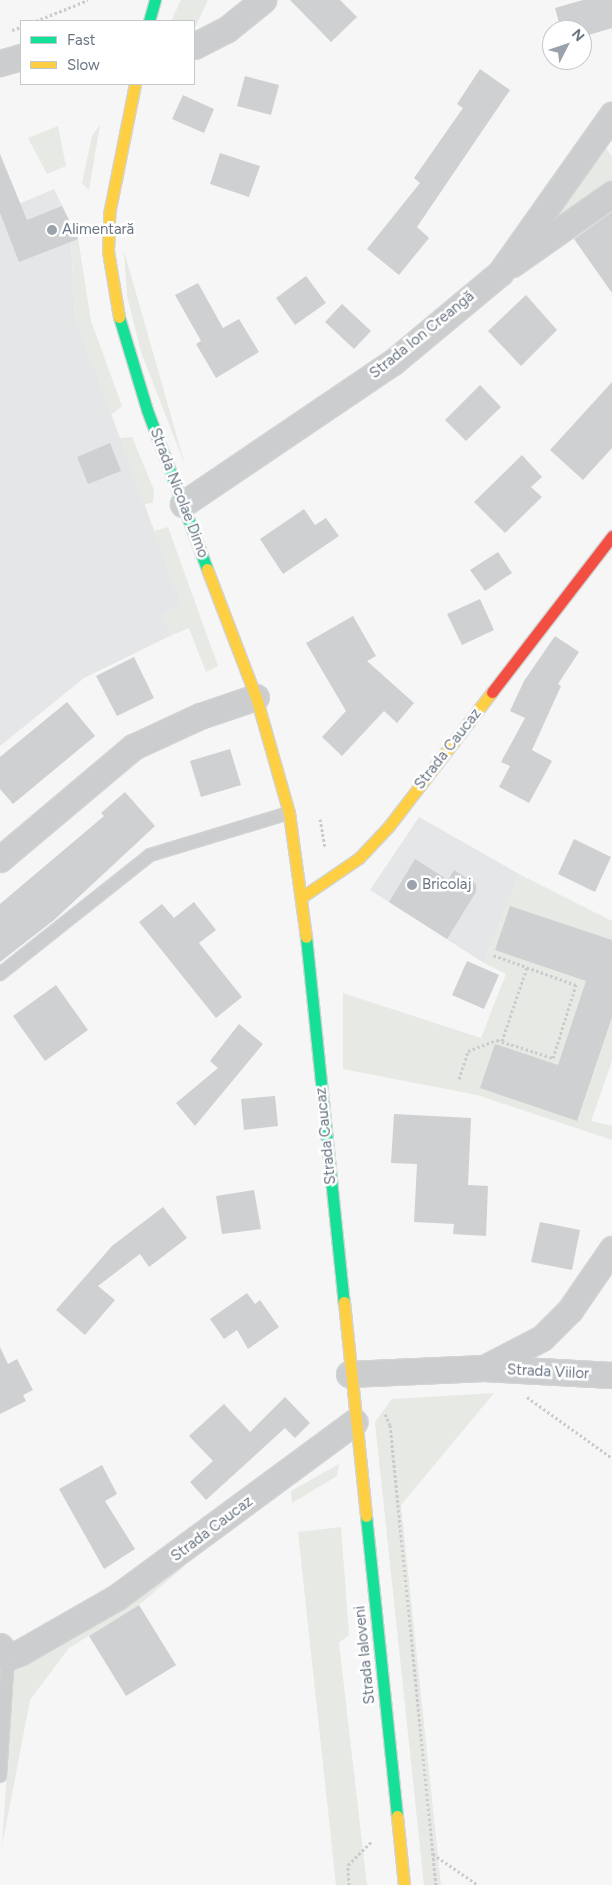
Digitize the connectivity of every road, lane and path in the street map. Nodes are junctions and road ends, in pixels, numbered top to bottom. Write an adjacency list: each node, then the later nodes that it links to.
1 (88, 0): 4 (path)
2 (154, 0): 5 (street)
3 (263, 0): 6 (street)
4 (38, 20)
5 (149, 20)
6 (195, 46)
7 (20, 57): 8 (street)
8 (0, 63)
9 (135, 85): 13 (street, Strada Nicolae Dimo)
10 (611, 124): 12 (street, Strada Ion Creangă)
11 (612, 194): 12 (street)
12 (500, 273): 13 (street, Strada Ion Creangă)
13 (183, 504): 15 (street, Strada Nicolae Dimo)
14 (612, 536): 18 (street, Strada Caucaz)
15 (256, 698): 16 (street, Strada Nicolae Dimo); 17 (street)
16 (289, 813): 18 (street, Strada Nicolae Dimo); 21 (lane)
17 (0, 859)
18 (302, 897): 26 (street, Strada Caucaz)
19 (493, 955): 20 (path)
20 (527, 967): 22 (path); 22 (path)
21 (0, 974)
22 (502, 1041): 23 (path)
23 (459, 1079)
24 (612, 1249): 25 (street)
25 (484, 1368): 26 (street, Strada Viilor); 27 (street, Strada Viilor)
26 (357, 1374): 29 (street, Strada Caucaz); 35 (path)
27 (612, 1375)
28 (526, 1396): 30 (path)
29 (354, 1422): 31 (street, Strada Caucaz); 34 (street, Strada Ialoveni)
30 (612, 1458)
31 (4, 1652): 32 (lane)
32 (2, 1719): 33 (lane)
33 (0, 1776)
34 (397, 1816): 36 (path); 37 (street, Strada Ialoveni)
35 (433, 1853): 38 (path); 39 (path)
36 (349, 1885)
37 (404, 1885)
38 (436, 1885)
39 (478, 1885)

